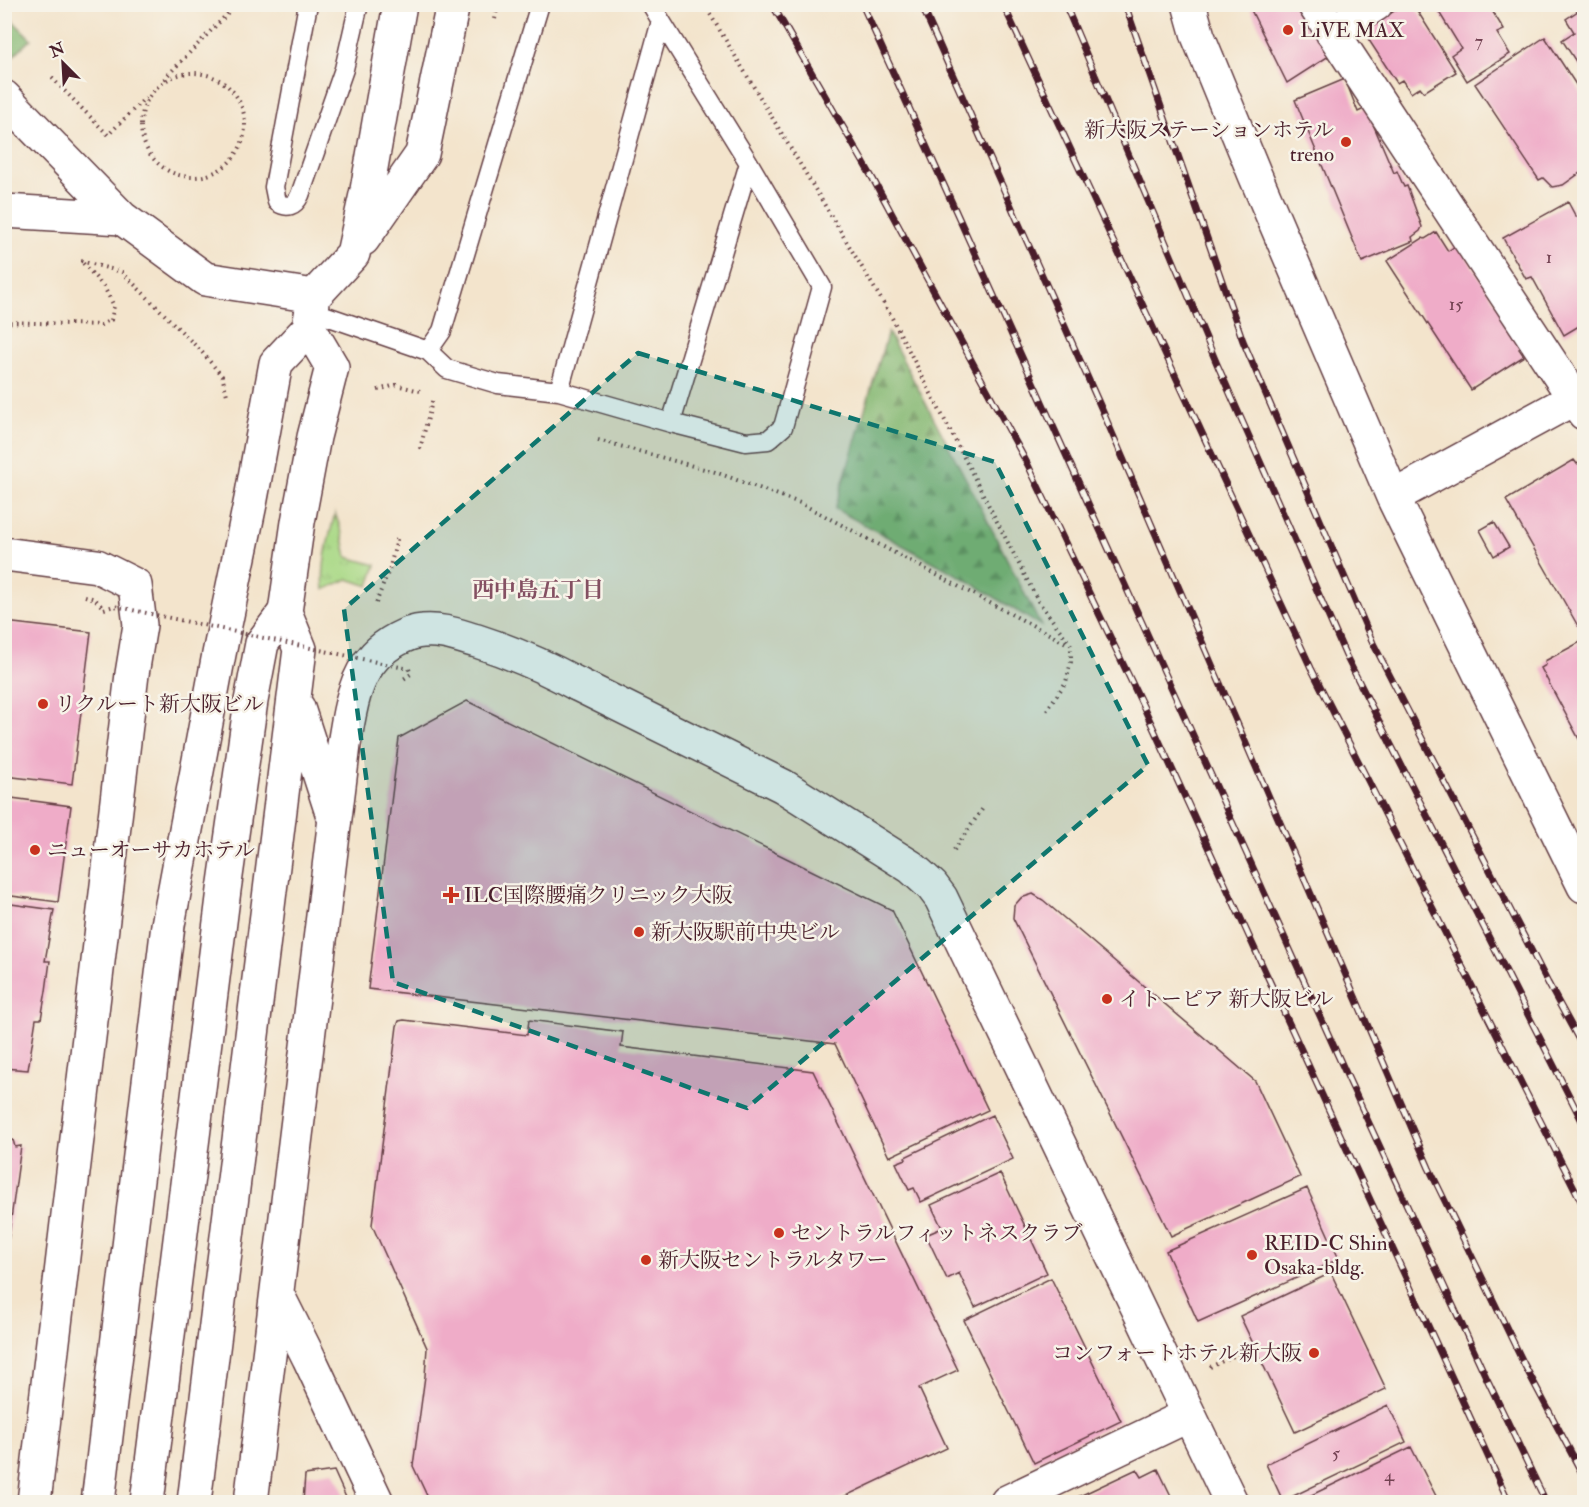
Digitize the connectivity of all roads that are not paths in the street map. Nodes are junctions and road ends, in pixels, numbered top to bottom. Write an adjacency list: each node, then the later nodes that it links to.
1 (308, 4): 2 (lane)
2 (359, 4)
3 (400, 4): 16 (main road)
4 (453, 4): 16 (main road)
5 (540, 4): 18 (lane)
6 (651, 4): 10 (lane)
7 (1189, 4): 22 (main road)
8 (1314, 4): 11 (main road)
9 (1376, 4): 11 (main road)
10 (661, 21): 13 (lane); 19 (lane)
11 (1332, 32): 20 (main road)
12 (4, 97): 15 (main road)
13 (749, 163): 21 (lane); 21 (lane)
14 (4, 211): 15 (main road)
15 (122, 218): 17 (main road)
16 (353, 254): 17 (main road)
17 (312, 312): 18 (lane); 24 (main road); 31 (main road)
18 (428, 351): 19 (lane)
19 (559, 391): 21 (lane)
20 (1581, 401): 22 (main road)
21 (671, 423)
22 (1393, 497): 27 (main road)
23 (4, 554): 30 (main road)
24 (285, 612): 25 (main road); 32 (main road)
25 (294, 698): 26 (main road); 33 (main road)
26 (336, 825): 28 (main road); 29 (main road)
27 (1584, 886)
28 (278, 1296): 34 (main road); 35 (main road)
29 (1189, 1415): 36 (main road); 37 (main road)
30 (34, 1503)
31 (98, 1503)
32 (147, 1503)
33 (194, 1503)
34 (251, 1503)
35 (377, 1503)
36 (1007, 1503)
37 (1231, 1503)

